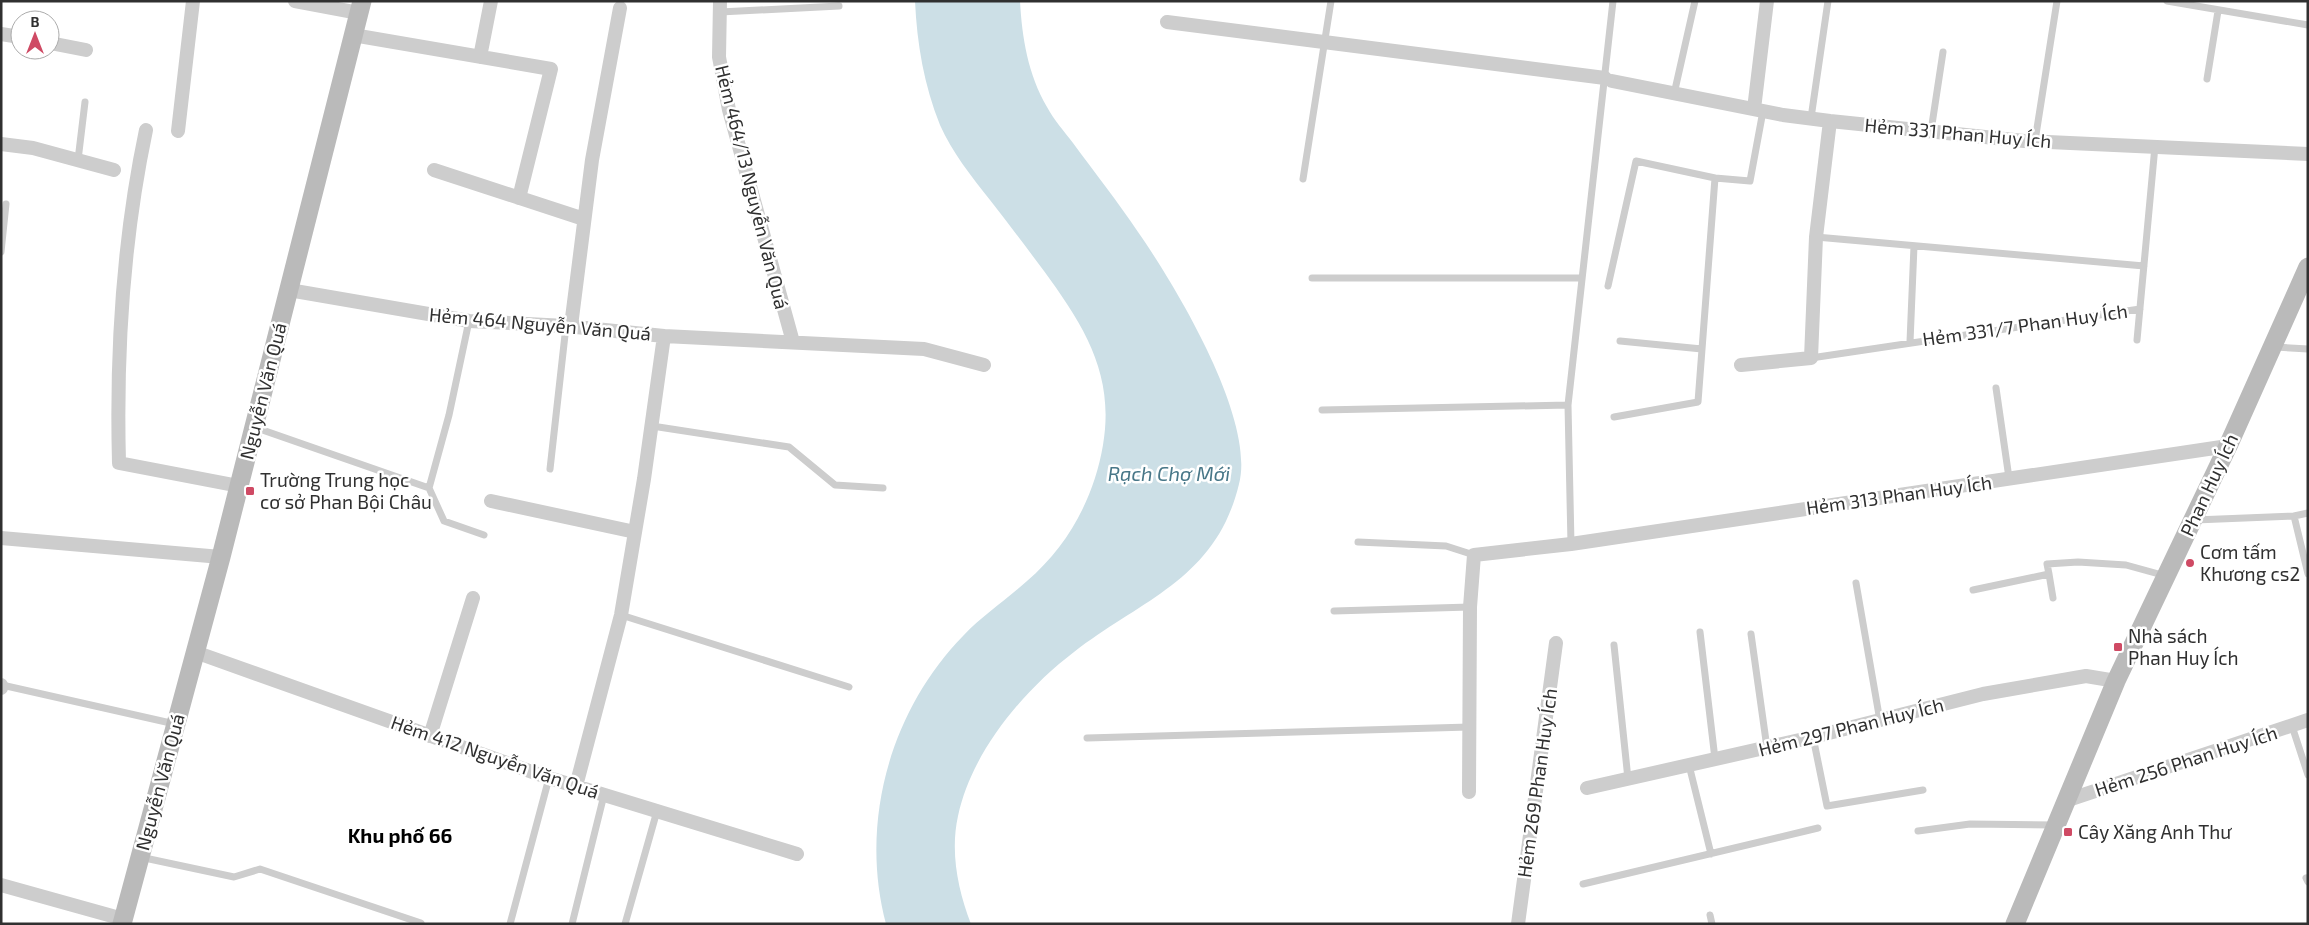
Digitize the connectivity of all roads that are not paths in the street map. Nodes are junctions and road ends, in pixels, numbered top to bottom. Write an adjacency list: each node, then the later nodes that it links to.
1 (193, 1): 32 (street)
2 (295, 1): 12 (street)
3 (491, 1): 23 (street)
4 (1331, 1): 19 (lane)
5 (1613, 1): 25 (lane)
6 (1695, 1): 26 (lane)
7 (1767, 1): 28 (street)
8 (1828, 1): 29 (lane)
9 (2056, 1): 34 (lane)
10 (2167, 1): 15 (lane)
11 (839, 6): 13 (lane)
12 (360, 7): 18 (main road, Nguyễn Văn Quá)
13 (720, 7): 61 (street, Hẻm 464/13 Nguyễn Văn Quá)
14 (620, 8): 45 (street)
15 (2218, 11): 17 (lane); 24 (lane)
16 (1167, 22): 19 (street, Hẻm 331 Phan Huy Ích)
17 (2308, 25)
18 (353, 36): 23 (street); 54 (main road, Nguyễn Văn Quá)
19 (1324, 43): 25 (street, Hẻm 331 Phan Huy Ích); 42 (lane)
20 (60, 45): 21 (street)
21 (86, 50)
22 (1943, 52): 33 (lane)
23 (480, 57): 43 (street)
24 (2207, 79)
25 (1609, 80): 26 (street, Hẻm 331 Phan Huy Ích); 52 (lane)
26 (1674, 94): 28 (street, Hẻm 331 Phan Huy Ích)
27 (85, 102): 38 (lane)
28 (1758, 109): 29 (street, Hẻm 331 Phan Huy Ích); 41 (lane)
29 (1811, 118): 30 (street, Hẻm 331 Phan Huy Ích)
30 (1830, 121): 33 (street, Hẻm 331 Phan Huy Ích); 46 (street)
31 (146, 130): 78 (street)
32 (178, 131)
33 (1931, 131): 34 (street, Hẻm 331 Phan Huy Ích)
34 (2035, 141): 36 (street, Hẻm 331 Phan Huy Ích)
35 (1, 144): 38 (street)
36 (2155, 146): 37 (street, Hẻm 331 Phan Huy Ích); 49 (lane, Hẻm 331/7 Phan Huy Ích)
37 (2308, 154)
38 (78, 160): 39 (street)
39 (114, 170)
40 (434, 170): 43 (street)
41 (1715, 178): 53 (lane); 64 (lane)
42 (1304, 179)
43 (519, 198): 45 (street)
44 (6, 204): 48 (lane)
45 (584, 219): 57 (street)
46 (1816, 237): 47 (lane); 66 (street)
47 (1914, 246): 49 (lane); 62 (lane, Hẻm 331/7 Phan Huy Ích)
48 (1, 252)
49 (2144, 266): 55 (lane, Hẻm 331/7 Phan Huy Ích)
50 (2308, 267): 63 (main road, Phan Huy Ích)
51 (1312, 278): 52 (lane)
52 (1582, 278): 70 (lane)
53 (1608, 286)
54 (289, 290): 56 (street, Hẻm 464 Nguyễn Văn Quá); 74 (main road, Nguyễn Văn Quá)
55 (2140, 309): 59 (lane, Hẻm 331/7 Phan Huy Ích); 62 (lane, Hẻm 331/7 Phan Huy Ích)
56 (469, 321): 57 (street, Hẻm 464 Nguyễn Văn Quá); 79 (lane)
57 (569, 326): 58 (street, Hẻm 464 Nguyễn Văn Quá); 76 (lane)
58 (664, 336): 61 (street, Hẻm 464 Nguyễn Văn Quá); 73 (street)
59 (2137, 340)
60 (1620, 341): 64 (lane)
61 (793, 342): 67 (street, Hẻm 464 Nguyễn Văn Quá)
62 (1910, 342): 66 (lane, Hẻm 331/7 Phan Huy Ích)
63 (2272, 347): 65 (lane); 75 (main road, Phan Huy Ích)
64 (1702, 349): 72 (lane)
65 (2308, 349)
66 (1811, 358): 68 (street)
67 (984, 365)
68 (1741, 365)
69 (1996, 388): 77 (lane)
70 (1568, 405): 71 (lane); 89 (lane)
71 (1322, 410)
72 (1614, 417)
73 (652, 426): 80 (lane); 85 (street)
74 (254, 427): 78 (main road, Nguyễn Văn Quá); 79 (lane)
75 (2228, 446): 77 (street, Hẻm 313 Phan Huy Ích); 84 (main road, Phan Huy Ích)
76 (550, 468)
77 (2009, 478): 89 (street, Hẻm 313 Phan Huy Ích)
78 (239, 486): 91 (main road, Nguyễn Văn Quá)
79 (429, 488): 86 (lane)
80 (883, 488)
81 (491, 501): 85 (street)
82 (2308, 513): 83 (lane)
83 (2294, 516): 84 (lane); 93 (lane)
84 (2192, 520): 94 (main road, Phan Huy Ích)
85 (635, 532): 101 (street)
86 (484, 534)
87 (1, 538): 91 (street)
88 (1358, 542): 90 (lane)
89 (1571, 544): 90 (street, Hẻm 313 Phan Huy Ích)
90 (1474, 555): 99 (street)
91 (221, 557): 106 (main road, Nguyễn Văn Quá)
92 (2049, 574): 94 (lane); 96 (lane); 98 (lane)
93 (2308, 574)
94 (2166, 576): 107 (main road, Phan Huy Ích)
95 (1856, 583): 111 (lane)
96 (1973, 590)
97 (472, 598): 115 (street)
98 (2053, 598)
99 (1470, 607): 100 (lane); 114 (street)
100 (1334, 611)
101 (621, 615): 109 (lane); 124 (street)
102 (1700, 632): 119 (lane)
103 (1751, 634): 118 (lane)
104 (1556, 643): 145 (street, Hẻm 269 Phan Huy Ích)
105 (1614, 646): 123 (lane)
106 (195, 652): 112 (main road, Nguyễn Văn Quá); 115 (street, Hẻm 412 Nguyễn Văn Quá)
107 (2116, 681): 111 (street, Hẻm 297 Phan Huy Ích); 129 (main road, Phan Huy Ích)
108 (1, 686): 112 (lane)
109 (849, 687)
110 (2308, 720): 113 (street, Hẻm 256 Phan Huy Ích)
111 (1880, 721): 116 (street, Hẻm 297 Phan Huy Ích)
112 (176, 724): 136 (main road, Nguyễn Văn Quá)
113 (2292, 726): 121 (lane); 129 (street, Hẻm 256 Phan Huy Ích)
114 (1469, 727): 117 (lane); 127 (street)
115 (430, 736): 122 (street, Hẻm 412 Nguyễn Văn Quá)
116 (1814, 737): 118 (street, Hẻm 297 Phan Huy Ích); 126 (lane)
117 (1087, 738)
118 (1766, 748): 119 (street, Hẻm 297 Phan Huy Ích)
119 (1716, 759): 120 (street, Hẻm 297 Phan Huy Ích)
120 (1689, 765): 123 (street, Hẻm 297 Phan Huy Ích); 135 (lane)
121 (2308, 775)
122 (549, 778): 124 (street, Hẻm 412 Nguyễn Văn Quá); 142 (lane)
123 (1628, 779): 125 (street, Hẻm 297 Phan Huy Ích)
124 (576, 786): 128 (street, Hẻm 412 Nguyễn Văn Quá)
125 (1587, 788)
126 (1922, 790)
127 (1469, 792)
128 (604, 795): 130 (street, Hẻm 412 Nguyễn Văn Quá); 143 (lane)
129 (2065, 801): 131 (main road, Phan Huy Ích)
130 (657, 812): 134 (street, Hẻm 412 Nguyễn Văn Quá); 144 (lane)
131 (2055, 826): 133 (lane); 147 (main road, Phan Huy Ích)
132 (1818, 828): 135 (lane)
133 (1918, 831)
134 (797, 854)
135 (1711, 854): 137 (lane)
136 (140, 857): 140 (main road, Nguyễn Văn Quá); 141 (lane)
137 (1583, 884)
138 (1, 885): 140 (street)
139 (1710, 915): 146 (lane)
140 (123, 921)
141 (421, 923)
142 (510, 924)
143 (572, 924)
144 (625, 924)
145 (1518, 924)
146 (1712, 924)
147 (2015, 924)

